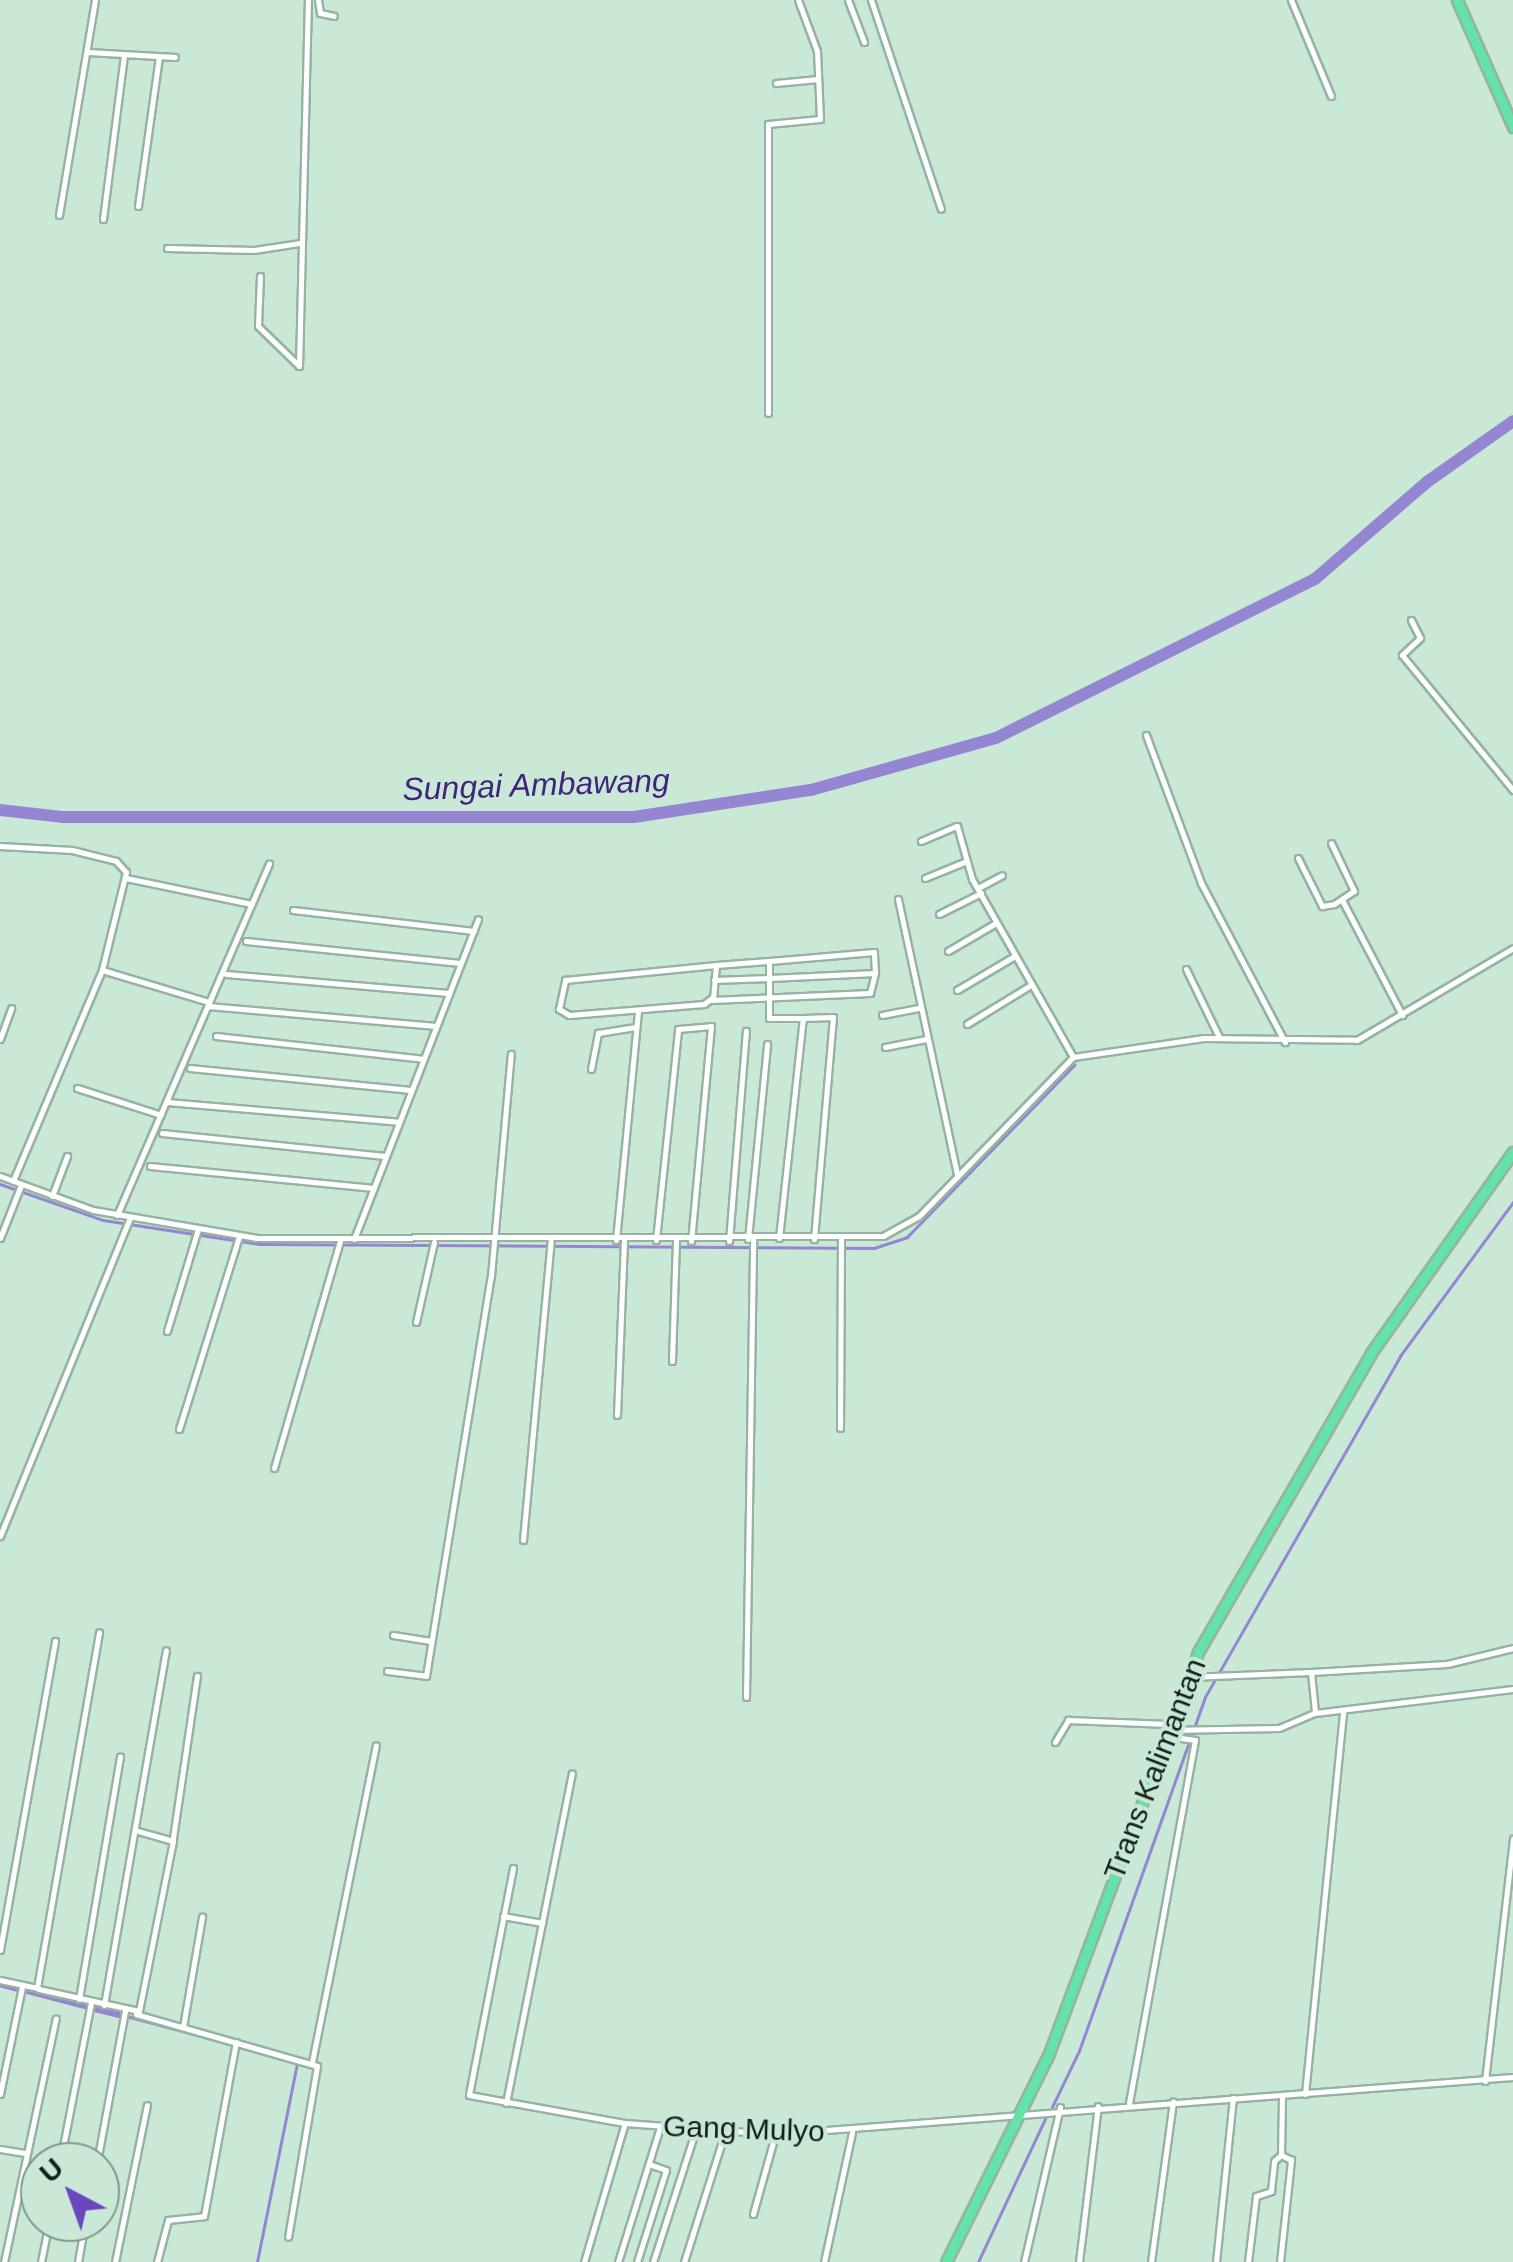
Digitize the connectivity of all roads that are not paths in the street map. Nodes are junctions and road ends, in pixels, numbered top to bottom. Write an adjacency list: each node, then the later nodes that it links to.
1 (95, 0): 11 (street)
2 (308, 0): 23 (street)
3 (318, 0): 9 (street)
4 (798, 0): 15 (street)
5 (848, 0): 10 (street)
6 (872, 0): 20 (street)
7 (1291, 0): 17 (street)
8 (1456, 0): 18 (highway)
9 (334, 16)
10 (864, 42)
11 (88, 52): 12 (street); 21 (street)
12 (124, 56): 13 (street); 22 (street)
13 (159, 57): 14 (street); 19 (street)
14 (175, 57)
15 (818, 79): 16 (street); 26 (street)
16 (776, 83)
17 (1331, 96)
18 (1513, 128)
19 (138, 206)
20 (941, 209)
21 (59, 215)
22 (103, 219)
23 (300, 243): 24 (street); 25 (street)
24 (166, 248)
25 (260, 276)
26 (768, 413)
27 (1410, 620): 29 (street)
28 (1146, 735): 81 (street)
29 (1513, 790)
30 (922, 841): 34 (street)
31 (1331, 843): 41 (street)
32 (0, 846): 37 (street)
33 (1298, 858): 41 (street)
34 (964, 862): 38 (street); 39 (street)
35 (269, 863): 42 (street)
36 (1002, 875): 39 (street)
37 (126, 878): 42 (street); 56 (street)
38 (926, 878)
39 (979, 891): 44 (street); 46 (street)
40 (898, 899): 68 (street)
41 (1342, 900): 71 (street)
42 (252, 904): 66 (street)
43 (293, 910): 47 (street)
44 (939, 914)
45 (478, 919): 47 (street)
46 (996, 923): 50 (street); 51 (street)
47 (474, 930): 53 (street)
48 (246, 942): 53 (street)
49 (1513, 948): 71 (street)
50 (948, 950)
51 (1013, 957): 61 (street); 62 (street)
52 (769, 962): 54 (street); 58 (street); 59 (street)
53 (460, 963): 63 (street)
54 (716, 965): 60 (street); 69 (street)
55 (1186, 969): 78 (street)
56 (102, 970): 66 (street); 101 (street)
57 (226, 974): 63 (street)
58 (876, 974): 59 (street); 65 (street)
59 (769, 978): 60 (street); 65 (street)
60 (714, 980): 64 (street)
61 (1031, 985): 73 (street); 85 (street)
62 (956, 990)
63 (448, 993): 74 (street)
64 (712, 1000): 65 (street); 69 (street)
65 (770, 1000): 72 (street)
66 (208, 1004): 74 (street); 91 (street)
67 (11, 1008): 79 (street)
68 (920, 1008): 70 (street); 80 (street)
69 (638, 1010): 75 (street)
70 (882, 1015)
71 (1402, 1015): 81 (street)
72 (803, 1018): 110 (street); 116 (street)
73 (966, 1024)
74 (436, 1026): 86 (street)
75 (637, 1027): 88 (street); 117 (street)
76 (746, 1031): 114 (street)
77 (216, 1036): 86 (street)
78 (1219, 1038): 81 (street); 85 (street)
79 (0, 1039)
80 (926, 1039): 83 (street); 99 (street)
81 (1284, 1042)
82 (767, 1044): 115 (street)
83 (885, 1048)
84 (511, 1054): 121 (street)
85 (1073, 1057): 99 (street)
86 (423, 1059): 90 (street)
87 (190, 1068): 90 (street)
88 (590, 1069)
89 (76, 1088): 92 (street)
90 (411, 1090): 93 (street)
91 (166, 1102): 92 (street); 93 (street)
92 (160, 1115): 105 (street)
93 (398, 1122): 97 (street)
94 (162, 1132): 97 (street)
95 (1513, 1152): 142 (highway, Trans Kalimantan)
96 (68, 1156): 104 (street)
97 (386, 1156): 103 (street)
98 (150, 1166): 103 (street)
99 (957, 1175): 120 (street)
100 (0, 1176): 101 (street)
101 (13, 1181): 102 (street)
102 (21, 1184): 104 (street); 109 (street)
103 (374, 1188): 112 (street)
104 (52, 1196): 105 (street)
105 (117, 1215): 106 (street)
106 (130, 1218): 107 (street); 131 (street)
107 (198, 1229): 108 (street); 125 (street)
108 (240, 1236): 111 (street); 129 (street)
109 (0, 1238)
110 (814, 1239): 116 (street); 120 (street)
111 (340, 1240): 112 (street); 130 (street)
112 (354, 1240): 119 (street)
113 (656, 1240): 117 (street); 118 (street); 123 (street)
114 (729, 1240): 115 (street); 118 (street)
115 (751, 1240): 116 (street); 144 (street)
116 (779, 1240)
117 (621, 1241): 122 (street); 127 (street)
118 (691, 1241): 123 (street)
119 (434, 1242): 121 (street); 124 (street)
120 (841, 1243): 128 (street)
121 (495, 1246): 122 (street); 136 (street)
122 (551, 1246): 132 (street)
123 (676, 1246): 126 (street)
124 (416, 1322)
125 (167, 1331)
126 (672, 1361)
127 (617, 1416)
128 (840, 1428)
129 (180, 1429)
130 (274, 1468)
131 (0, 1536)
132 (523, 1540)
133 (99, 1632): 163 (street)
134 (394, 1635): 136 (street)
135 (54, 1641): 160 (street)
136 (432, 1641): 139 (street)
137 (1513, 1648): 140 (street)
138 (166, 1650): 153 (street)
139 (387, 1671)
140 (1311, 1672): 142 (street); 146 (street)
141 (197, 1676): 155 (street)
142 (1186, 1677): 147 (highway, Trans Kalimantan)
143 (1513, 1689): 145 (street)
144 (746, 1697)
145 (1343, 1710): 146 (street); 176 (street)
146 (1314, 1712): 148 (street)
147 (1166, 1730): 148 (street); 149 (street); 185 (highway, Trans Kalimantan)
148 (1191, 1735): 181 (street)
149 (1054, 1742)
150 (376, 1745): 172 (street)
151 (120, 1756): 164 (street)
152 (572, 1774): 159 (street)
153 (137, 1831): 155 (street); 166 (street)
154 (1513, 1839): 174 (street)
155 (173, 1840): 168 (street)
156 (514, 1868): 157 (street)
157 (503, 1916): 159 (street); 180 (street, Gang Mulyo)
158 (202, 1917): 170 (street)
159 (542, 1924): 180 (street)
160 (0, 1950)
161 (0, 1980): 162 (street)
162 (22, 1986): 163 (street); 175 (street)
163 (38, 1988): 164 (street)
164 (79, 1999): 165 (street)
165 (90, 2002): 166 (street); 193 (street)
166 (104, 2005): 167 (street)
167 (125, 2011): 168 (street); 194 (street)
168 (137, 2012): 170 (street)
169 (56, 2018): 192 (street)
170 (183, 2027): 171 (street)
171 (236, 2042): 172 (street); 202 (street)
172 (312, 2062): 199 (street)
173 (1513, 2076): 174 (street, Gang Mulyo)
174 (1485, 2081): 176 (street, Gang Mulyo)
175 (0, 2094)
176 (1305, 2094): 177 (street, Gang Mulyo)
177 (1282, 2096): 178 (street, Gang Mulyo); 195 (street)
178 (1233, 2098): 179 (street, Gang Mulyo); 213 (street)
179 (1174, 2101): 181 (street, Gang Mulyo); 212 (street)
180 (506, 2102): 186 (street, Gang Mulyo)
181 (1129, 2103): 183 (street, Gang Mulyo)
182 (148, 2105): 201 (street)
183 (1098, 2106): 184 (street, Gang Mulyo); 211 (street)
184 (1058, 2108): 185 (street, Gang Mulyo); 210 (street)
185 (1020, 2111): 190 (street, Gang Mulyo); 209 (highway, Trans Kalimantan)
186 (625, 2124): 187 (street, Gang Mulyo); 203 (street)
187 (660, 2127): 188 (street, Gang Mulyo); 196 (street)
188 (696, 2129): 189 (street, Gang Mulyo); 206 (street)
189 (726, 2131): 191 (street, Gang Mulyo); 207 (street)
190 (852, 2132): 191 (street, Gang Mulyo); 208 (street)
191 (775, 2134): 198 (street)
192 (28, 2142)
193 (64, 2142)
194 (101, 2142)
195 (1281, 2155): 214 (street); 215 (street)
196 (648, 2164): 204 (street); 205 (street)
197 (20, 2179): 200 (street)
198 (753, 2214)
199 (288, 2237)
200 (4, 2262)
201 (115, 2262)
202 (157, 2262)
203 (584, 2262)
204 (618, 2262)
205 (637, 2262)
206 (654, 2262)
207 (684, 2262)
208 (824, 2262)
209 (946, 2262)
210 (1024, 2262)
211 (1079, 2262)
212 (1151, 2262)
213 (1216, 2262)
214 (1248, 2262)
215 (1280, 2262)

